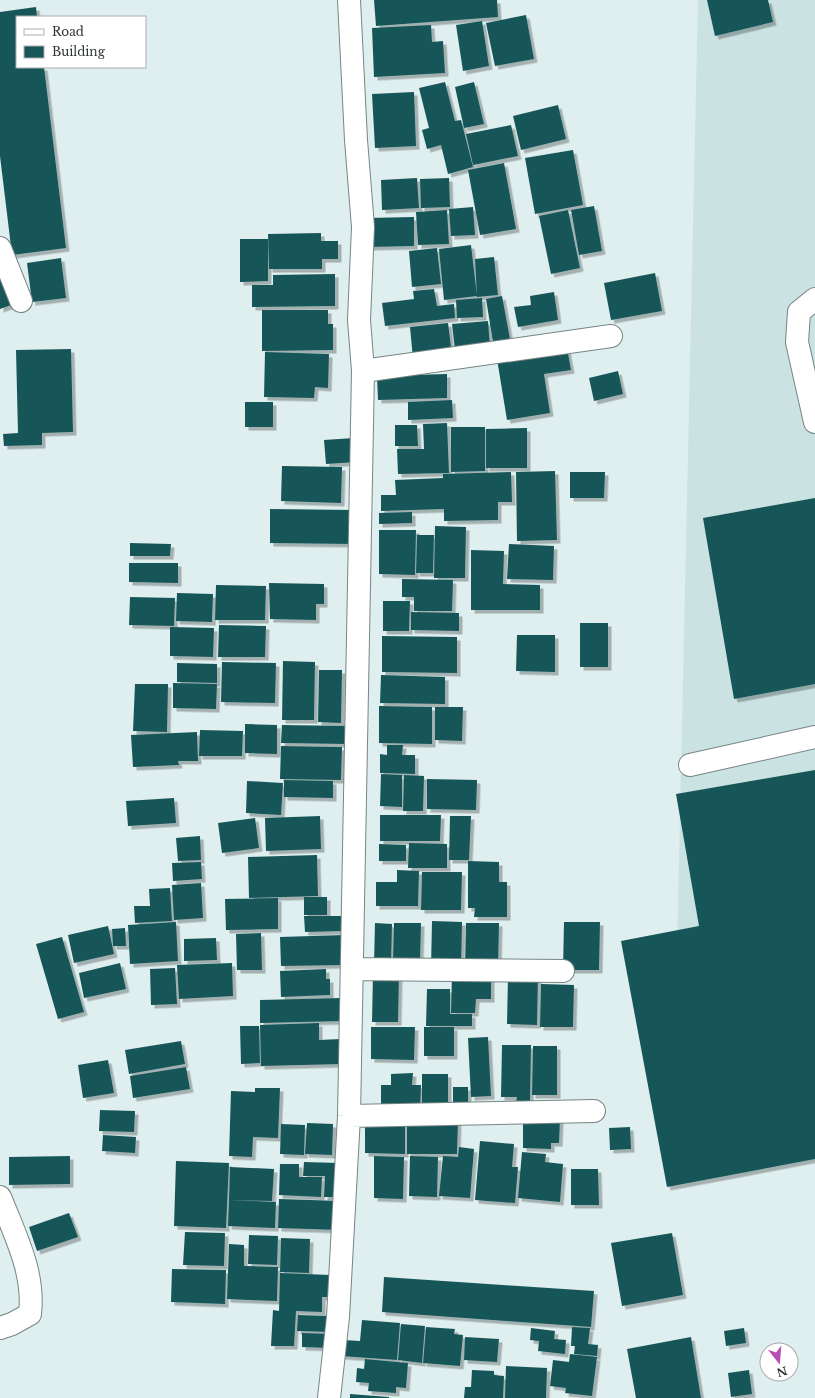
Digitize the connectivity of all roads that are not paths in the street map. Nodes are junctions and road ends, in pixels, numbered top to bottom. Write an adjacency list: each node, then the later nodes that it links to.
1 (349, 0): 6 (street)
2 (0, 248): 4 (street)
3 (815, 299): 7 (street)
4 (21, 302)
5 (611, 336): 6 (street)
6 (363, 371): 10 (street)
7 (815, 422)
8 (815, 737): 9 (street)
9 (690, 765)
10 (352, 969): 11 (street); 13 (street)
11 (562, 971)
12 (594, 1111): 13 (street)
13 (349, 1116): 16 (street)
14 (0, 1197): 15 (street)
15 (0, 1328)
16 (329, 1398)

